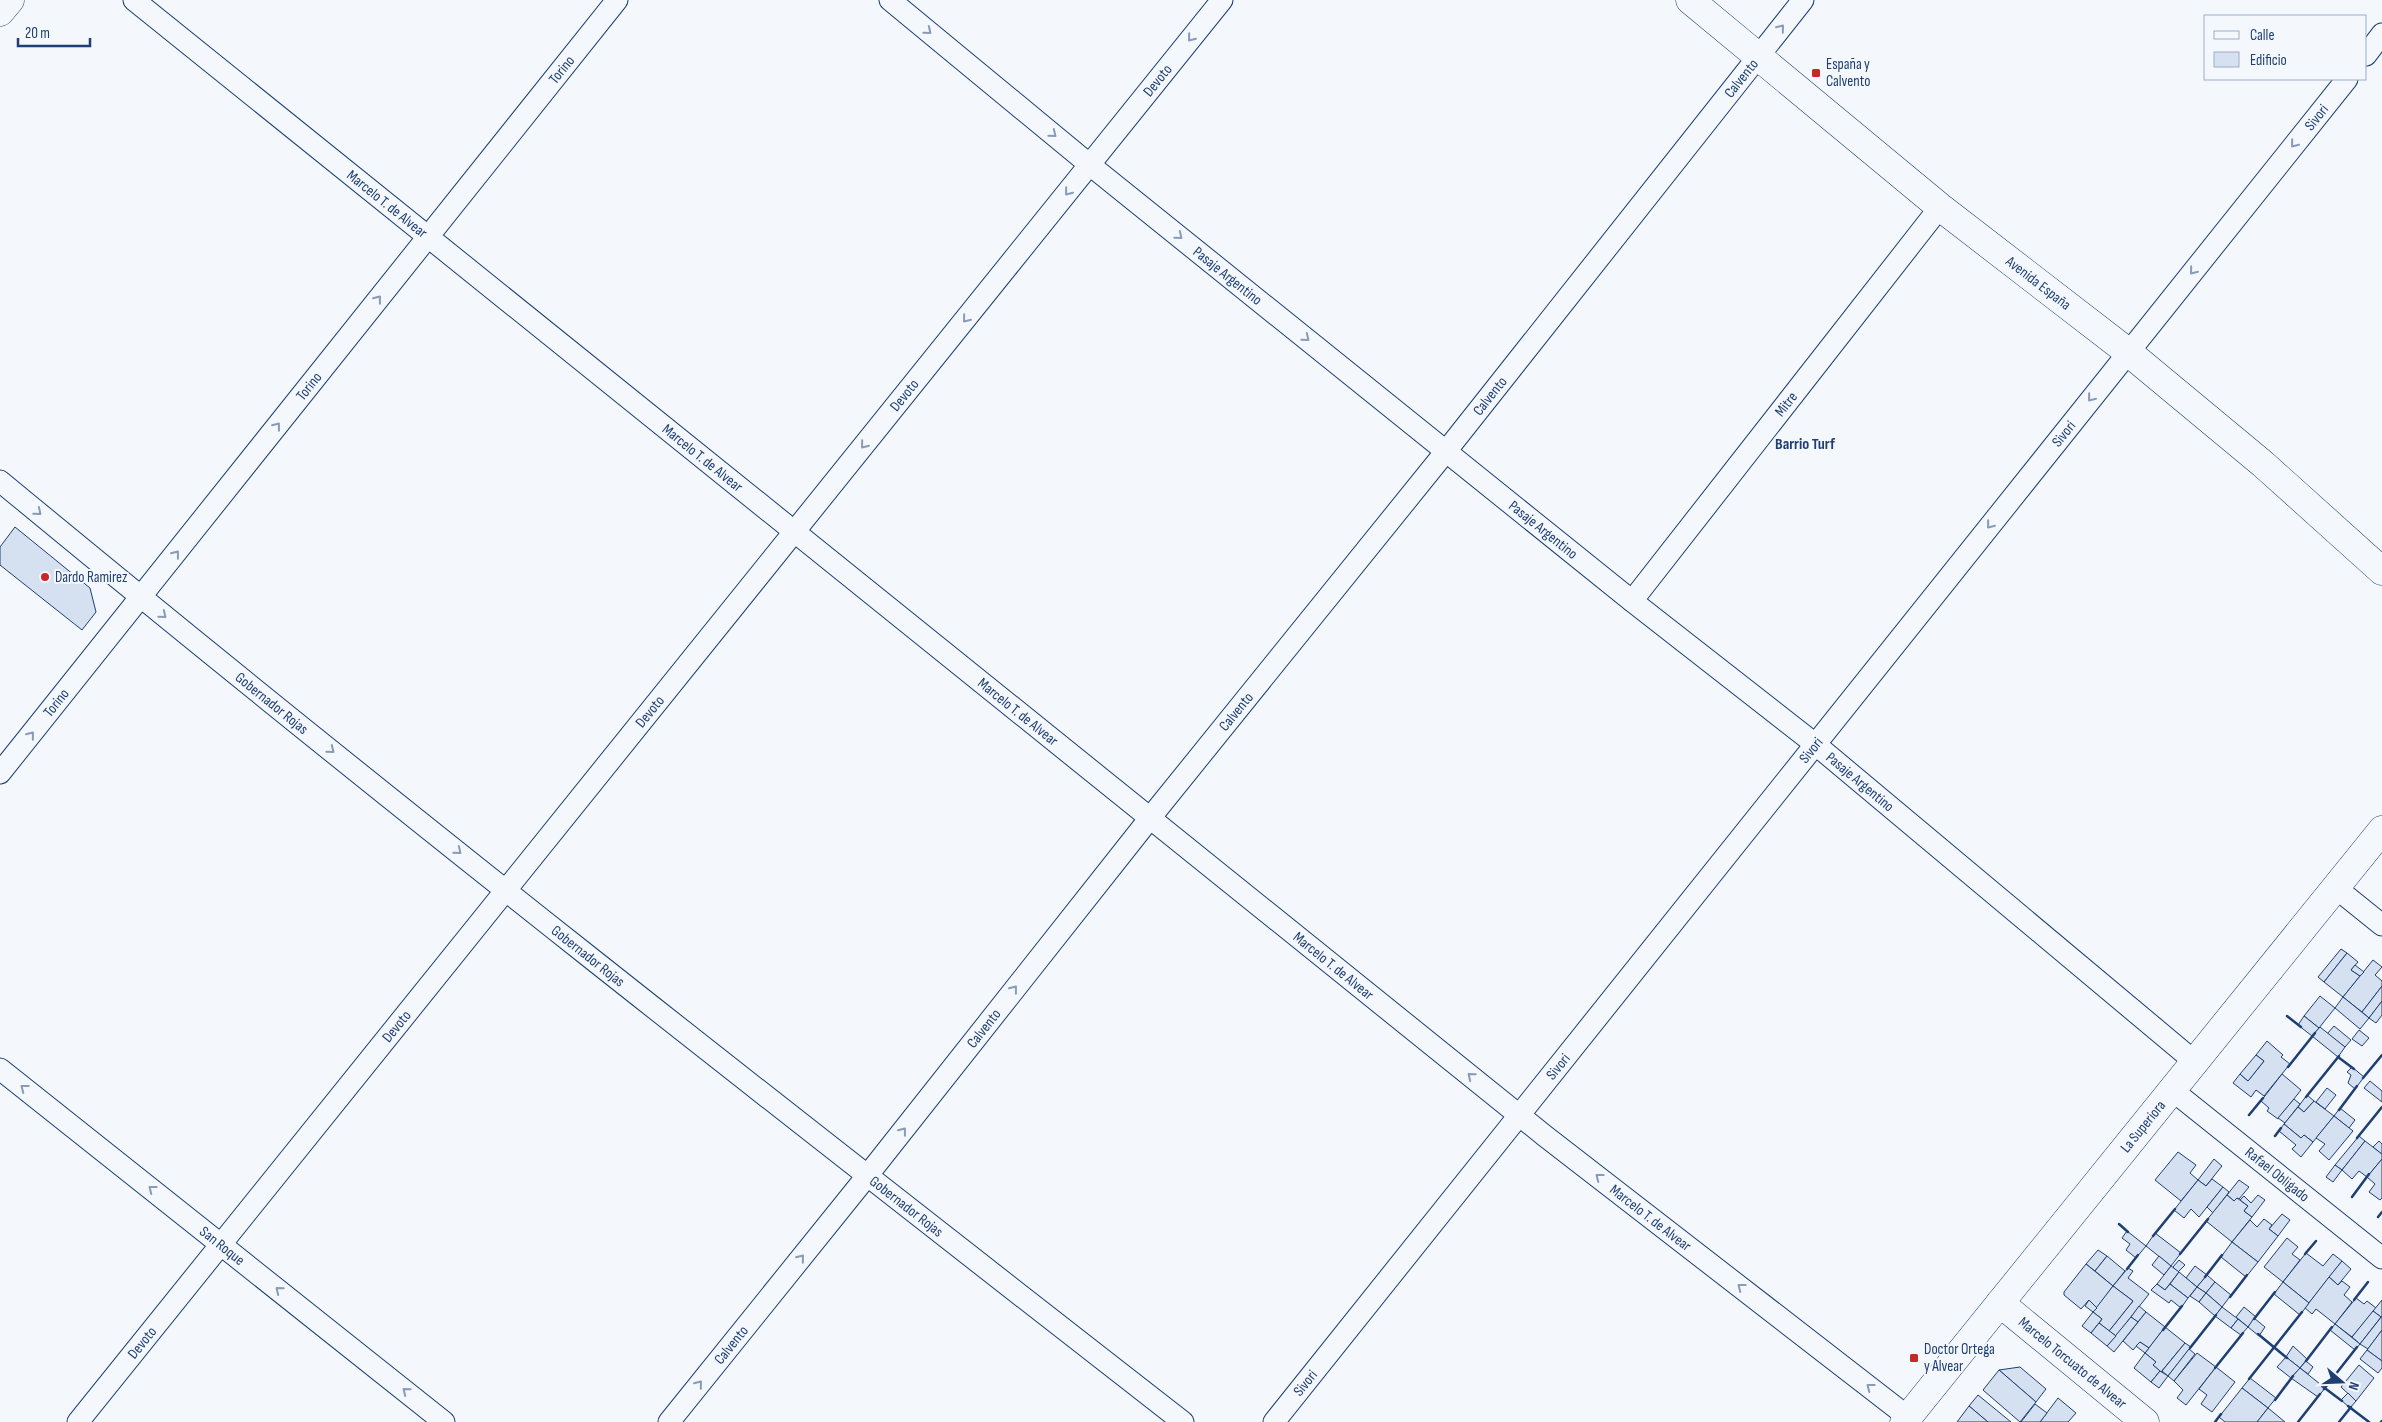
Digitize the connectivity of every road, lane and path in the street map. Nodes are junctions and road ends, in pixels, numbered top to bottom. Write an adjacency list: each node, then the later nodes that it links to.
1 (10, 0): 8 (street)
2 (134, 0): 15 (street, Marcelo T. de Alvear)
3 (617, 0): 15 (street, Torino)
4 (890, 0): 13 (street, Pasaje Argentino, one-way to 13)
5 (1222, 0): 13 (street, Devoto, one-way to 13)
6 (1690, 0): 11 (street, Avenida España)
7 (1803, 0): 11 (street, Calvento, one-way to 7)
8 (0, 12)
9 (2382, 34): 10 (street)
10 (2367, 54)
11 (1758, 56): 14 (street, Avenida España); 17 (street, Calvento)
12 (2346, 80): 16 (street, Sivori, one-way to 16)
13 (1090, 165): 17 (street, Pasaje Argentino, one-way to 17); 19 (street, Devoto, one-way to 19)
14 (1940, 207): 16 (street, Avenida España); 22 (street, Mitre)
15 (427, 237): 19 (street, Marcelo T. de Alvear); 21 (street, Torino, one-way to 15)
16 (2128, 352): 20 (street, Avenida España); 23 (street, Sivori, one-way to 23)
17 (1446, 450): 22 (street, Pasaje Argentino); 25 (street, Calvento)
18 (0, 481): 21 (street, Gobernador Rojas, one-way to 21)
19 (794, 532): 25 (street, Marcelo T. de Alvear); 28 (street, Devoto)
20 (2382, 571)
21 (141, 598): 24 (street, Torino, one-way to 21); 28 (street, Gobernador Rojas, one-way to 28)
22 (1632, 601): 23 (street, Pasaje Argentino)
23 (1815, 744): 30 (street, Pasaje Argentino); 33 (street, Sivori)
24 (0, 773)
25 (1150, 818): 33 (street, Marcelo T. de Alvear, one-way to 25); 34 (street, Calvento, one-way to 25)
26 (2382, 830): 27 (street, La Superiora)
27 (2336, 888): 29 (street); 30 (street, La Superiora)
28 (506, 890): 34 (street, Gobernador Rojas); 35 (street, Devoto)
29 (2382, 925)
30 (2195, 1062): 32 (street, La Superiora)
31 (0, 1069): 35 (street, San Roque, one-way to 31)
32 (2172, 1090): 36 (street, Rafael Obligado); 37 (street, La Superiora)
33 (1519, 1115): 38 (street, Marcelo T. de Alvear, one-way to 33); 43 (street, Sivori)
34 (867, 1176): 41 (street, Calvento, one-way to 34); 42 (street, Gobernador Rojas)
35 (221, 1244): 39 (street, Devoto); 40 (street, San Roque, one-way to 35)
36 (2382, 1258)
37 (2000, 1303): 38 (street, La Superiora); 44 (street, Marcelo Torcuato de Alvear)
38 (1906, 1419)
39 (78, 1422)
40 (444, 1422)
41 (668, 1422)
42 (1183, 1422)
43 (1274, 1422)
44 (2145, 1422)

